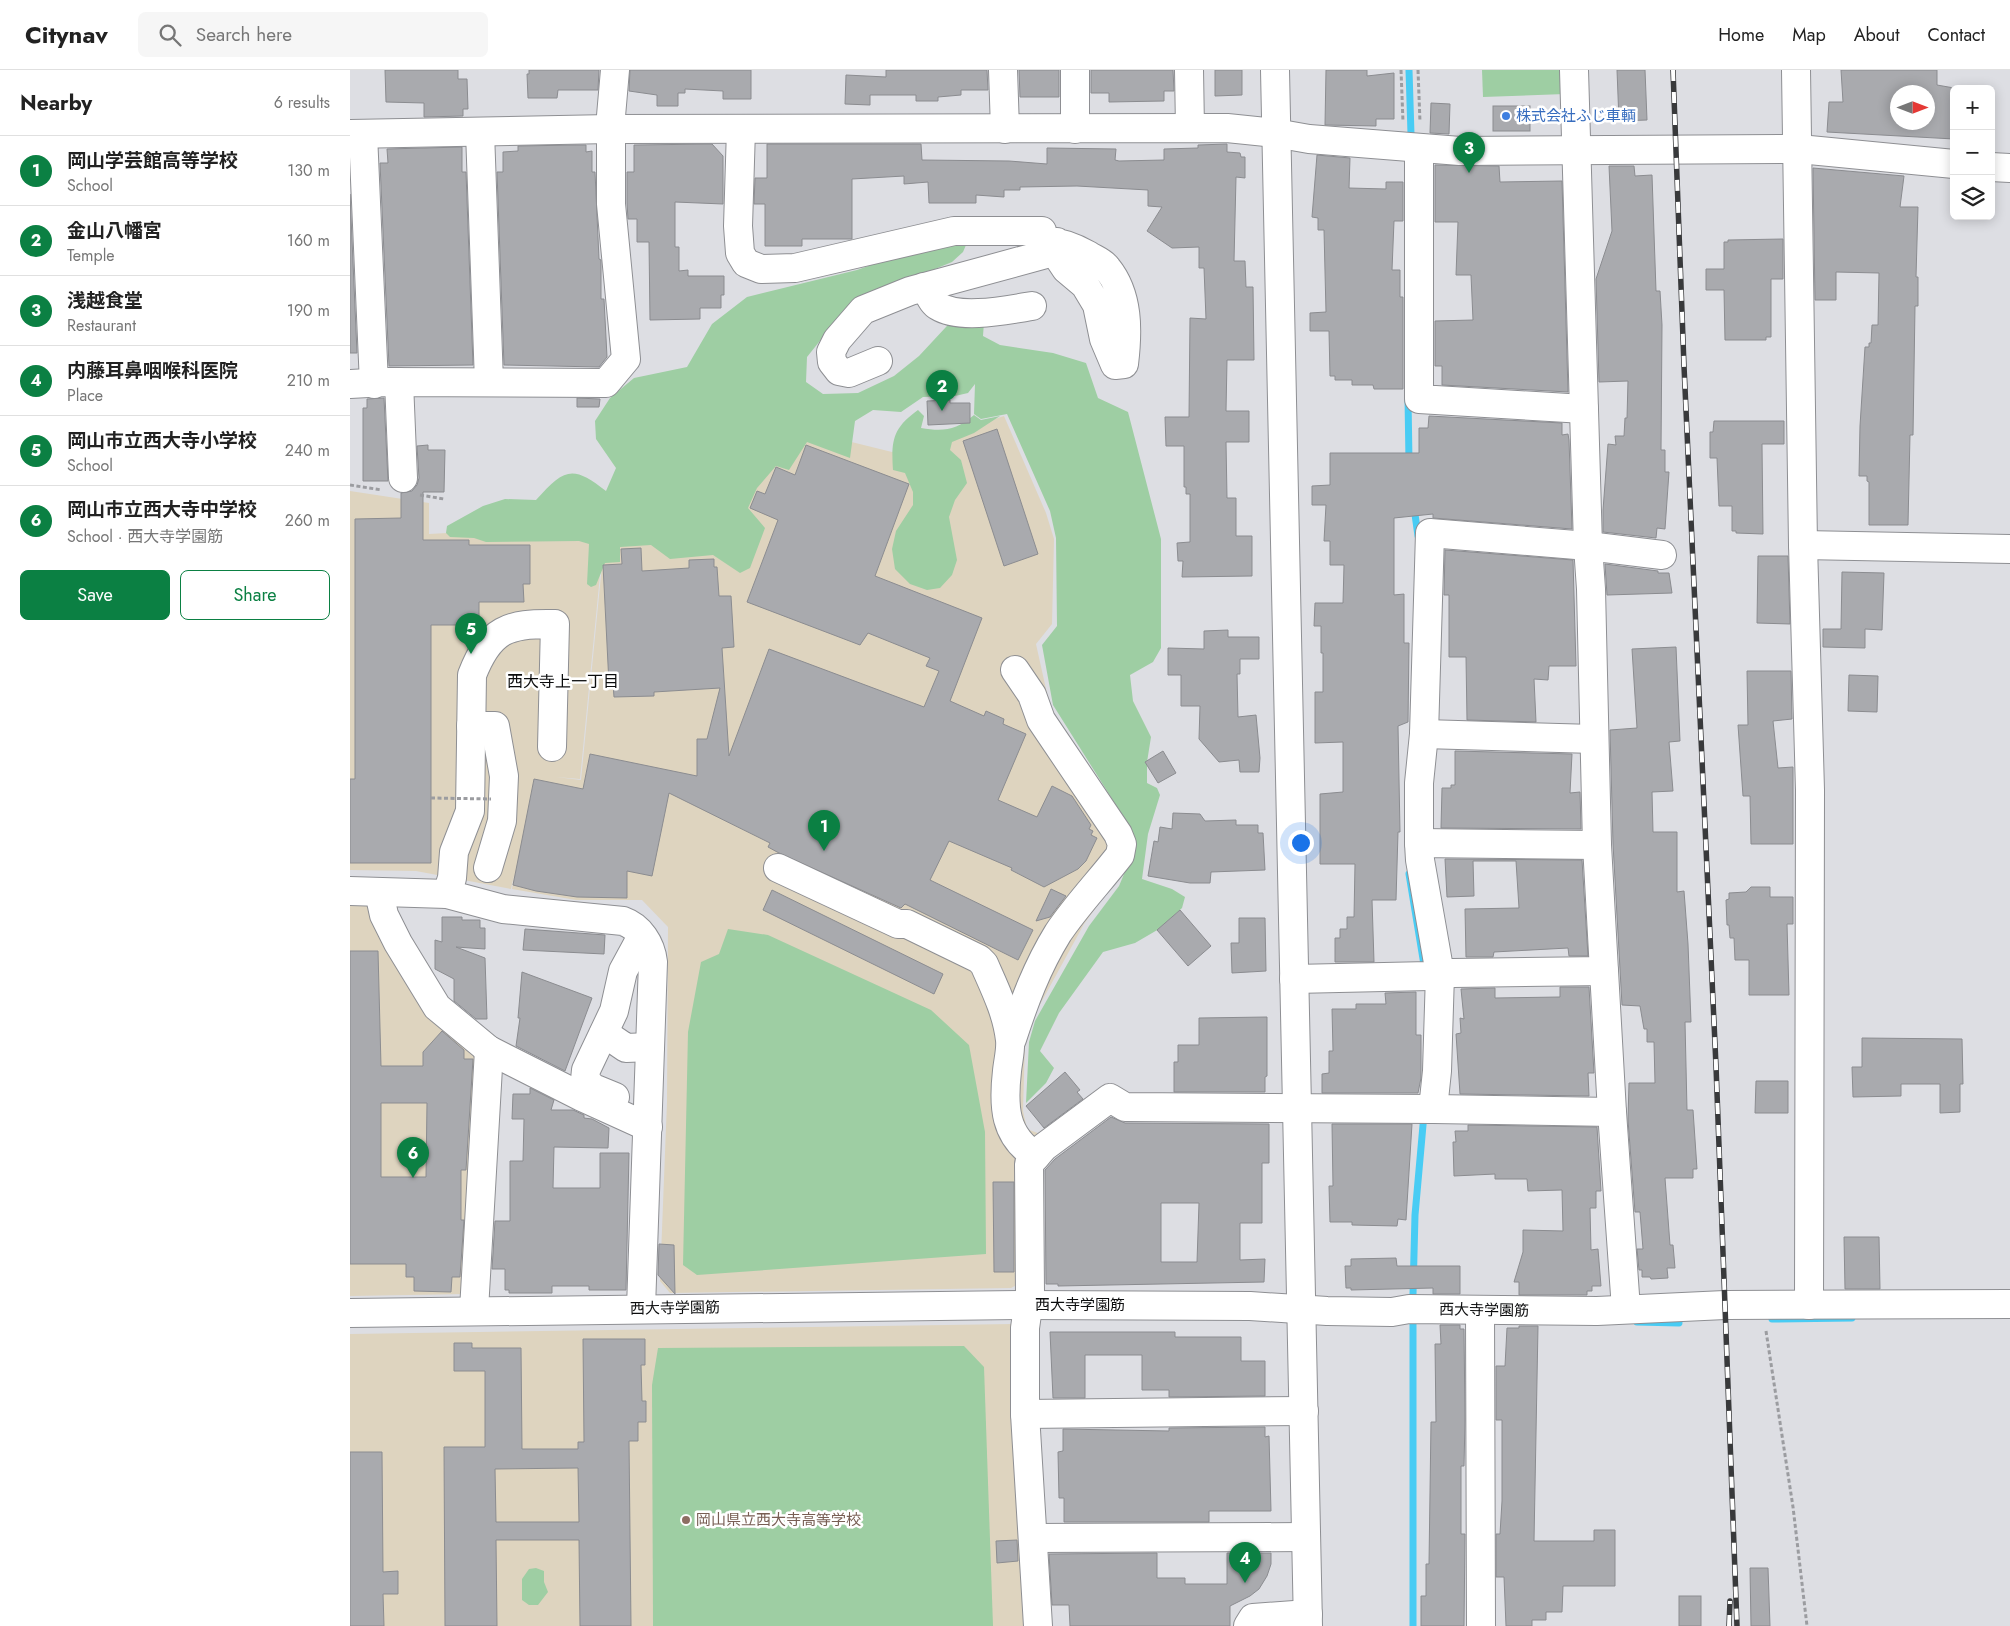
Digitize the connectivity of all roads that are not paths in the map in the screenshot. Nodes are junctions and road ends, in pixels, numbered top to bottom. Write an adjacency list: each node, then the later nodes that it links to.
1 (615, 70): 9 (street)
2 (1004, 70): 11 (street)
3 (1075, 70): 12 (street)
4 (1189, 70): 8 (street)
5 (1275, 70): 14 (street)
6 (1574, 70): 17 (street)
7 (1796, 70): 18 (street)
8 (1190, 128): 12 (street); 14 (street)
9 (610, 129): 10 (street); 13 (street); 25 (street)
10 (741, 129): 11 (street); 22 (street)
11 (1005, 129): 12 (street)
12 (1076, 129)
13 (480, 132): 15 (street); 25 (street)
14 (1276, 133): 16 (street); 50 (street)
15 (356, 134): 26 (street)
16 (1411, 147): 17 (street); 27 (street)
17 (1577, 149): 18 (street); 27 (street)
18 (1799, 149): 19 (street); 29 (street)
19 (1950, 164)
20 (1995, 167): 21 (street)
21 (2010, 168)
22 (924, 287): 23 (street); 24 (street)
23 (1032, 306)
24 (878, 361)
25 (489, 382): 26 (street)
26 (374, 383): 28 (street)
27 (1584, 409): 30 (street)
28 (403, 478)
29 (1803, 545): 31 (street); 62 (street)
30 (1588, 546): 32 (street); 35 (street); 36 (street)
31 (2010, 548)
32 (1662, 555)
33 (1015, 670): 52 (street)
34 (471, 726): 37 (street); 41 (street); 42 (street)
35 (1424, 734): 36 (street); 39 (street)
36 (1594, 739): 40 (street)
37 (552, 747)
38 (451, 772): 41 (street)
39 (1419, 843): 40 (street); 49 (street)
40 (1597, 845): 48 (street)
41 (454, 852): 46 (street)
42 (488, 868)
43 (778, 868): 52 (street)
44 (350, 892): 45 (street)
45 (378, 892): 46 (street); 54 (street)
46 (447, 894): 47 (street)
47 (642, 936): 51 (street); 53 (street)
48 (1604, 971): 49 (street); 57 (street)
49 (1430, 975): 50 (street); 56 (street)
50 (1294, 979): 55 (street)
51 (604, 1033): 53 (street); 58 (street)
52 (1011, 1043): 59 (street)
53 (650, 1047): 58 (street)
54 (489, 1050): 58 (street); 66 (street)
55 (1298, 1109): 56 (street); 59 (street); 64 (street)
56 (1426, 1109): 57 (street)
57 (1612, 1112): 65 (street)
58 (648, 1119): 63 (street)
59 (1036, 1156): 61 (street)
60 (2010, 1304): 62 (street, 西大寺学園筋)
61 (1028, 1305): 63 (street, 西大寺学園筋); 64 (street, 西大寺学園筋); 70 (street)
62 (1809, 1305): 65 (street, 西大寺学園筋)
63 (641, 1308): 66 (street, 西大寺学園筋)
64 (1300, 1309): 67 (street, 西大寺学園筋); 69 (street)
65 (1626, 1309): 67 (street, 西大寺学園筋)
66 (474, 1310): 68 (street, 西大寺学園筋)
67 (1480, 1310): 76 (street)
68 (350, 1313)
69 (1304, 1411): 70 (street); 71 (street)
70 (1025, 1414): 72 (street)
71 (1306, 1537): 72 (street); 73 (street)
72 (1033, 1538): 74 (street)
73 (1308, 1620): 75 (street)
74 (1038, 1626)
75 (1248, 1626)
76 (1481, 1626)

